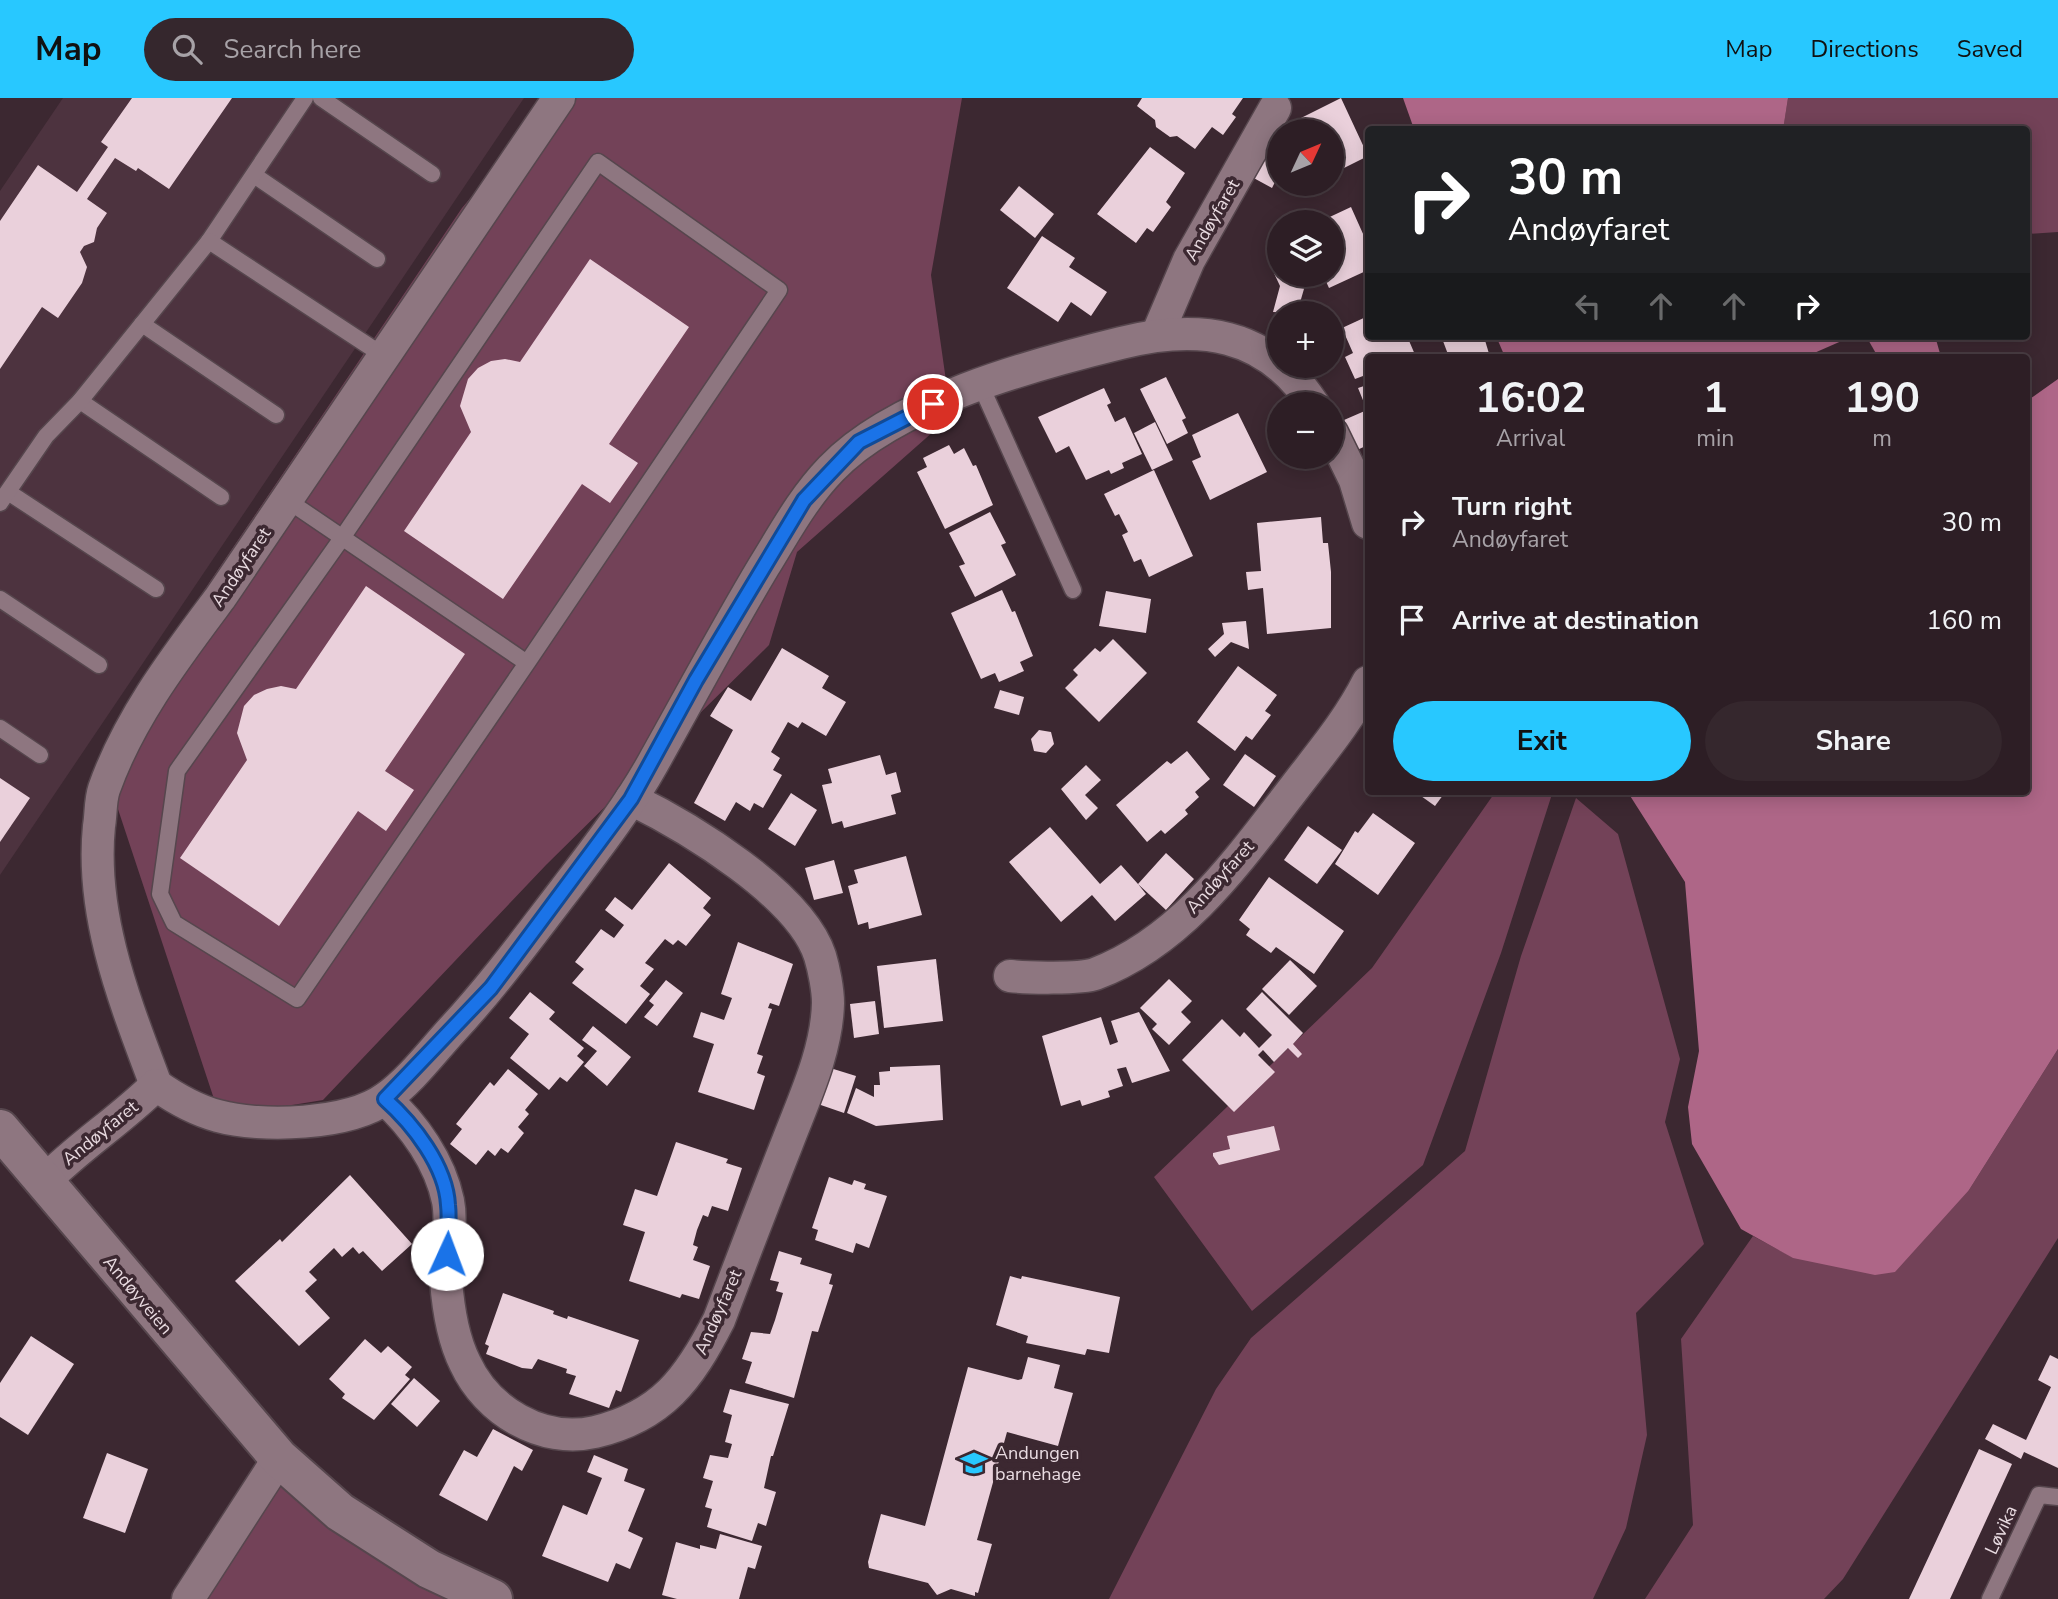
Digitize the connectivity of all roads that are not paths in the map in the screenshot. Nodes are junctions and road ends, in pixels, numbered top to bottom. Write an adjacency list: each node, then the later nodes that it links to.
1 (305, 98): 6 (lane)
2 (321, 98): 5 (lane)
3 (559, 98): 11 (street, Andøyfaret)
4 (1275, 108): 10 (street, Andøyfaret)
5 (432, 174)
6 (254, 175): 7 (lane); 8 (lane)
7 (209, 241): 9 (lane); 11 (lane)
8 (377, 259)
9 (142, 324): 14 (lane); 15 (lane)
10 (1157, 334): 12 (street); 13 (street)
11 (384, 356): 19 (street, Andøyfaret)
12 (981, 386): 23 (lane); 30 (street)
13 (1302, 392)
14 (80, 401): 17 (lane); 18 (lane)
15 (276, 415)
16 (1344, 458): 20 (street)
17 (4, 497): 22 (lane)
18 (221, 497)
19 (287, 500): 21 (lane); 32 (street, Andøyfaret)
20 (1365, 513)
21 (342, 538): 25 (lane); 25 (lane); 25 (lane)
22 (156, 589)
23 (1073, 590)
24 (0, 599): 26 (lane)
25 (527, 663)
26 (99, 665)
27 (1365, 687): 31 (street, Andøyfaret)
28 (0, 728): 29 (lane)
29 (40, 755)
30 (631, 799): 33 (street); 33 (street, Andøyfaret)
31 (1010, 976)
32 (156, 1085): 33 (street); 35 (street, Andøyfaret)
33 (385, 1099)
34 (0, 1129): 35 (street, Andøyveien)
35 (44, 1182): 36 (street, Andøyveien)
36 (279, 1458): 38 (street); 39 (street, Andøyveien)
37 (2058, 1497): 40 (lane, Løvika)
38 (188, 1599)
39 (493, 1599)
40 (1990, 1599)

